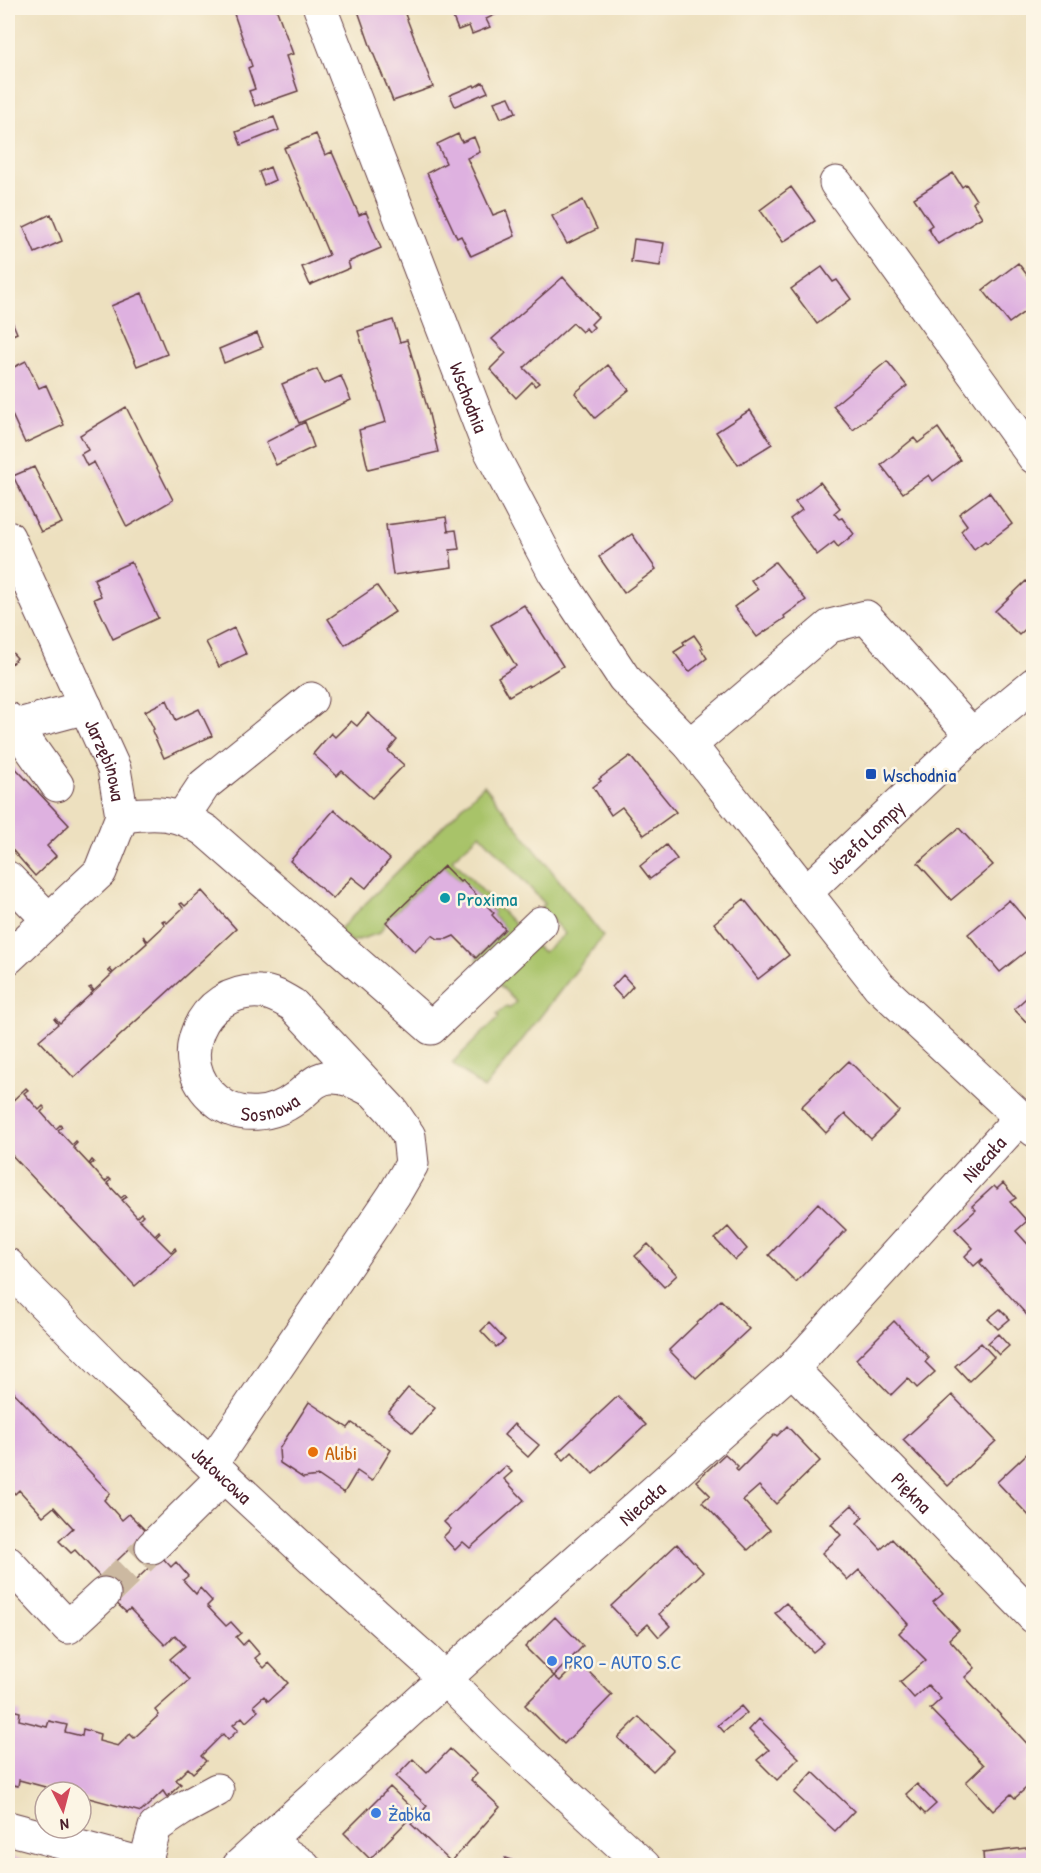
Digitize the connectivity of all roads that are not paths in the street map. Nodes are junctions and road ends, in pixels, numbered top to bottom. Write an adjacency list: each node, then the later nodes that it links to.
1 (320, 8): 10 (street, Wschodnia)
2 (836, 183): 3 (street)
3 (1034, 457)
4 (8, 537): 7 (street, Jarzębinowa)
5 (1034, 684): 9 (street, Józefa Lompy)
6 (310, 699): 13 (street)
7 (86, 707): 8 (street); 12 (street, Jarzębinowa)
8 (11, 723): 11 (street)
9 (972, 735): 10 (street); 15 (street, Józefa Lompy)
10 (690, 746): 15 (street, Wschodnia)
11 (57, 785)
12 (122, 816): 13 (street); 16 (street, Jarzębinowa)
13 (182, 818): 17 (street)
14 (8, 878): 16 (street)
15 (805, 893): 20 (street, Wschodnia)
16 (48, 920): 18 (street, Jarzębinowa)
17 (541, 923)
18 (8, 958)
19 (373, 1091): 19 (street, Sosnowa); 23 (street, Sosnowa)
20 (1027, 1124): 22 (street, Niecała)
21 (8, 1265): 23 (street, Jałowcowa)
22 (792, 1369): 27 (street, Piękna); 28 (street, Niecała)
23 (218, 1470): 24 (street, Sosnowa); 28 (street, Jałowcowa)
24 (152, 1547)
25 (8, 1563): 26 (street)
26 (104, 1594)
27 (1034, 1617)
28 (445, 1677): 31 (street, Niecała); 35 (street, Jałowcowa)
29 (218, 1790): 32 (street)
30 (8, 1828): 32 (street)
31 (266, 1841): 33 (street, Niecała); 34 (street)
32 (147, 1865)
33 (239, 1866)
34 (304, 1866)
35 (644, 1866)

